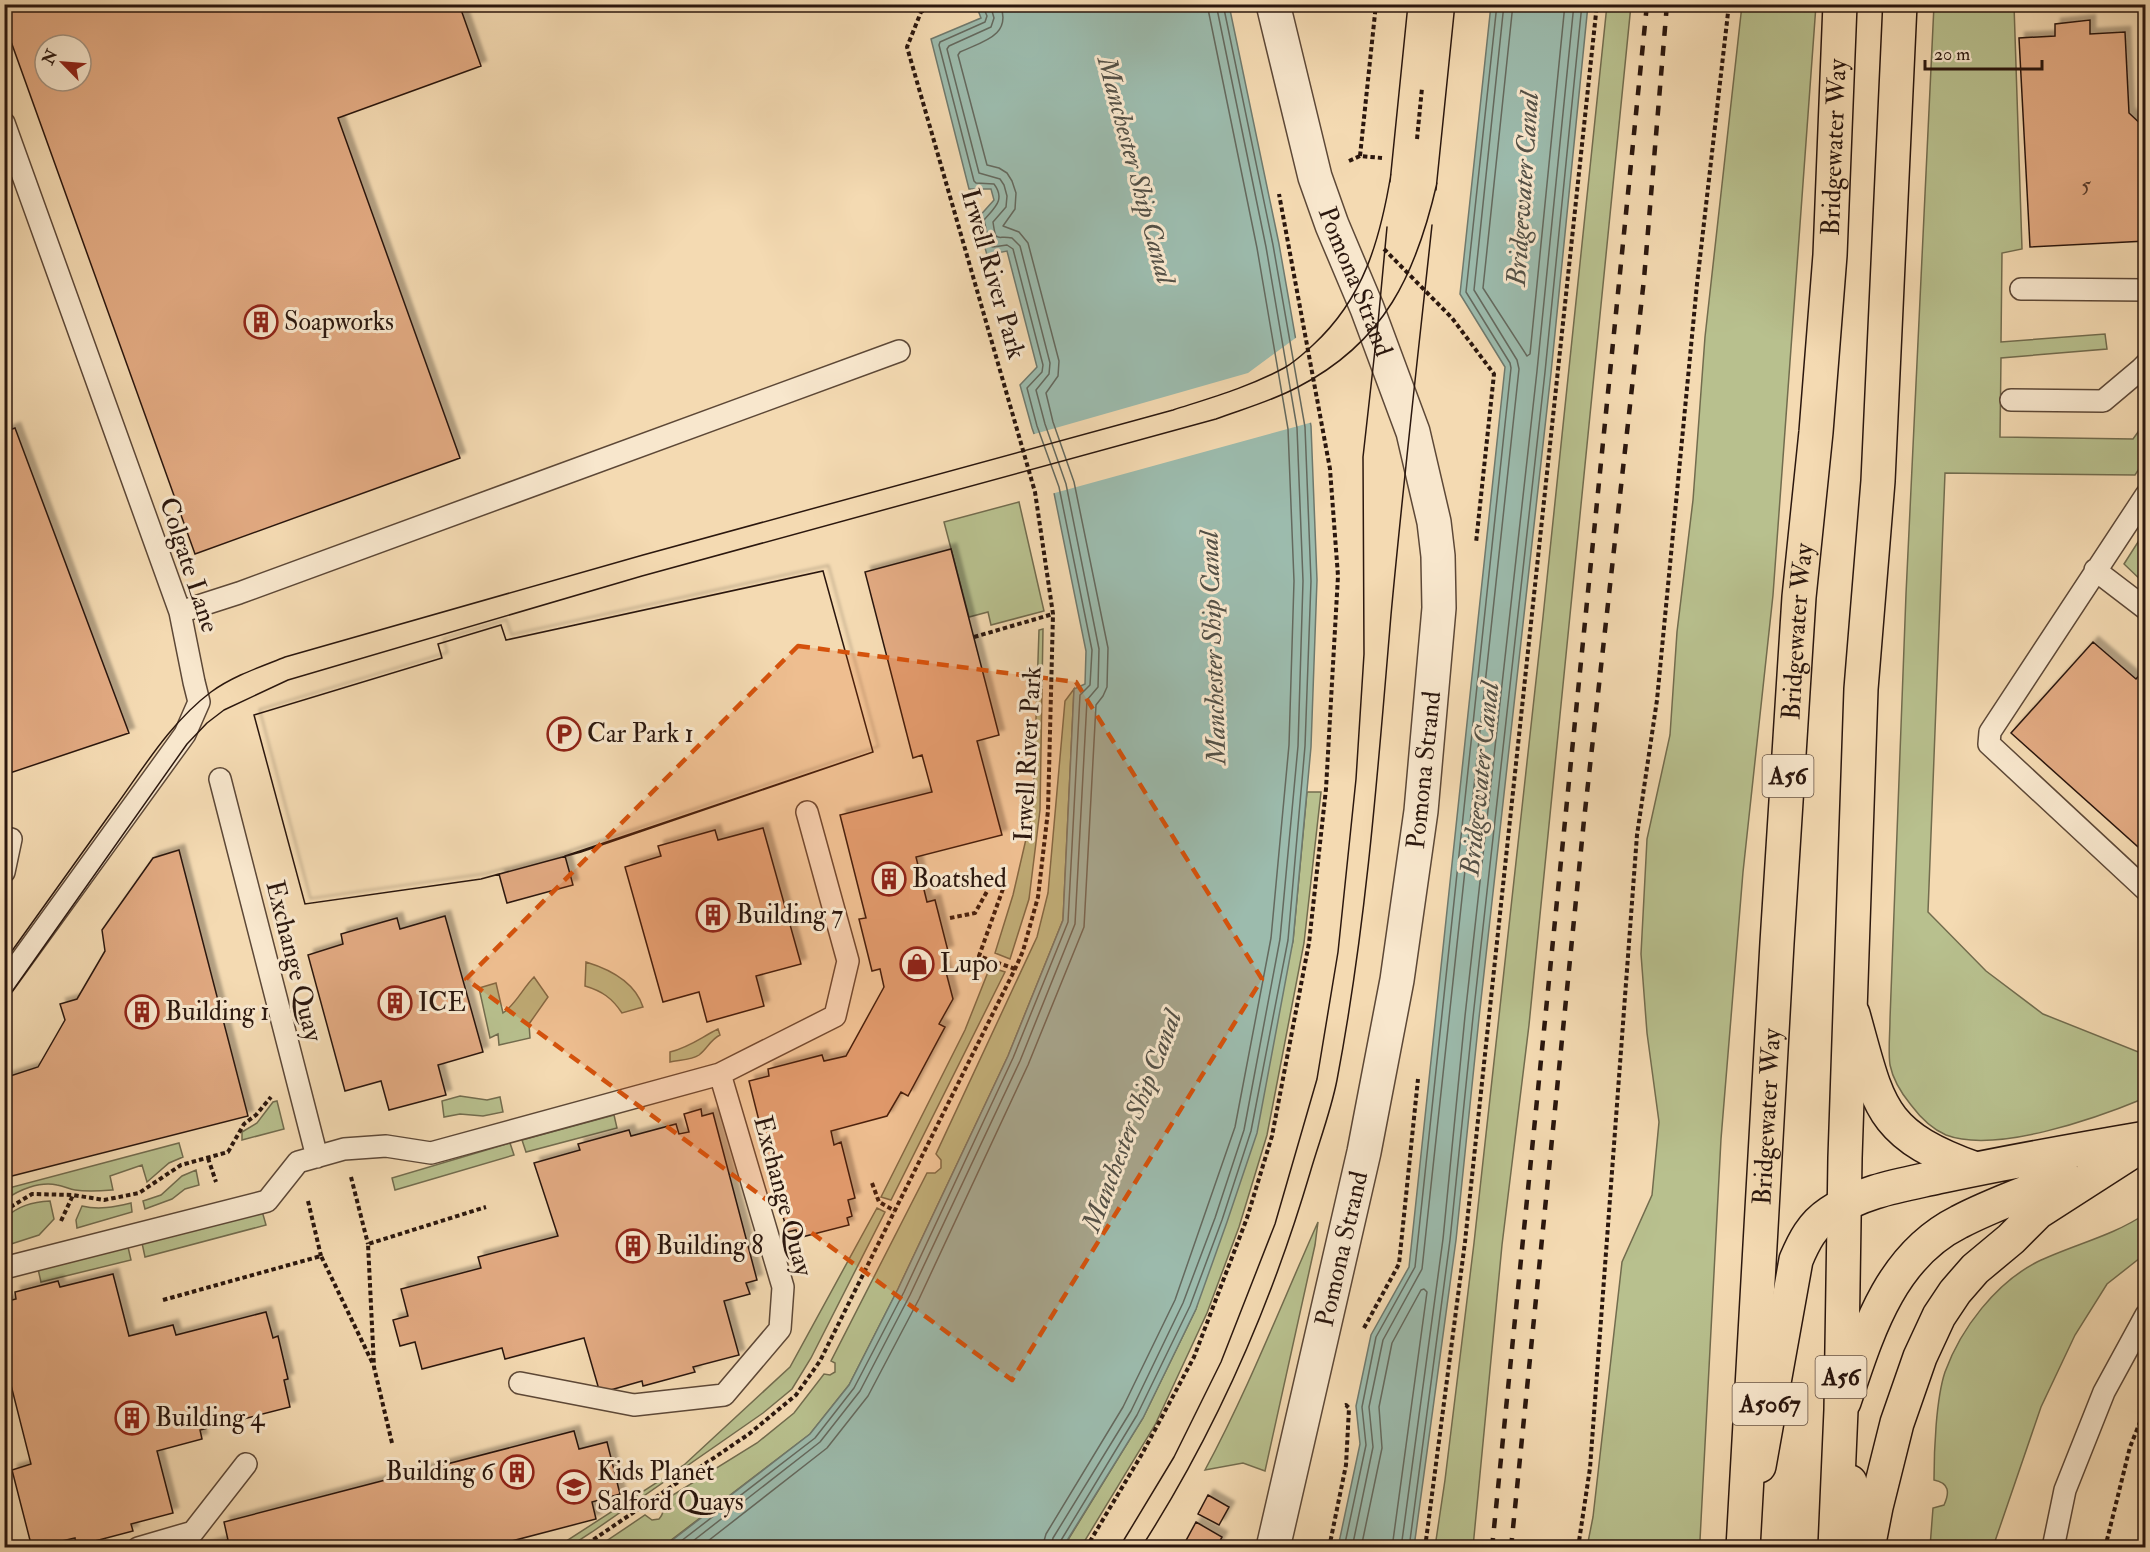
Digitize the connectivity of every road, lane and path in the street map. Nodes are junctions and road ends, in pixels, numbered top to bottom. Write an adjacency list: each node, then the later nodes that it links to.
1 (935, 4): 22 (path, Irwell River Park)
2 (1273, 4): 63 (street, Pomona Strand)
3 (1376, 4): 11 (path)
4 (1598, 4): 65 (path)
5 (1730, 4): 66 (path)
6 (1840, 4): 67 (main road, Bridgewater Way / A56)
7 (1900, 4): 32 (main road, A56)
8 (1422, 88): 10 (path)
9 (4, 123): 21 (lane, Colgate Lane)
10 (1417, 139)
11 (1360, 156)
12 (1278, 187): 62 (path)
13 (2021, 290): 14 (lane)
14 (2145, 290)
15 (899, 351): 21 (lane)
16 (2145, 364): 17 (lane)
17 (2011, 400)
18 (2145, 495): 19 (lane)
19 (2095, 570): 20 (lane); 28 (lane)
20 (2145, 609)
21 (180, 612): 31 (lane, Colgate Lane)
22 (1053, 615): 23 (path); 30 (path, Irwell River Park)
23 (974, 637)
24 (220, 779): 38 (lane, Exchange Quay)
25 (807, 812): 33 (lane)
26 (11, 839): 27 (lane)
27 (4, 872)
28 (2145, 890)
29 (950, 918): 30 (path)
30 (1015, 969): 46 (path, Irwell River Park)
31 (4, 984)
32 (1850, 1003): 39 (main road); 43 (main road, A56)
33 (720, 1074): 36 (lane); 54 (lane, Exchange Quay)
34 (277, 1094): 37 (path)
35 (2145, 1140): 39 (main road, A5067); 57 (main road, A5067); 70 (main road)
36 (344, 1149): 38 (lane); 48 (path)
37 (208, 1158): 41 (path); 42 (path)
38 (308, 1160): 49 (path); 50 (lane)
39 (1976, 1169): 43 (main road, A5067)
40 (872, 1183): 46 (path)
41 (218, 1189)
42 (73, 1195): 45 (path); 47 (path)
43 (1844, 1205): 57 (main road, A56); 67 (main road, A5067)
44 (486, 1207): 48 (path)
45 (4, 1211)
46 (895, 1211): 61 (path, Irwell River Park)
47 (60, 1222)
48 (368, 1244): 53 (path)
49 (321, 1256): 51 (path); 53 (path)
50 (4, 1268)
51 (163, 1300)
52 (2145, 1315): 71 (lane)
53 (374, 1366): 58 (path)
54 (520, 1383)
55 (1342, 1407): 64 (path)
56 (2145, 1407): 72 (path)
57 (1841, 1420): 68 (main road, A56); 69 (main road)
58 (392, 1443)
59 (246, 1464): 60 (lane)
60 (138, 1548)
61 (581, 1548)
62 (1086, 1548)
63 (1273, 1548)
64 (1329, 1548)
65 (1425, 1548)
66 (1578, 1548)
67 (1743, 1548)
68 (1834, 1548)
69 (1863, 1548)
70 (1869, 1548)
71 (2053, 1548)
72 (2105, 1548)

